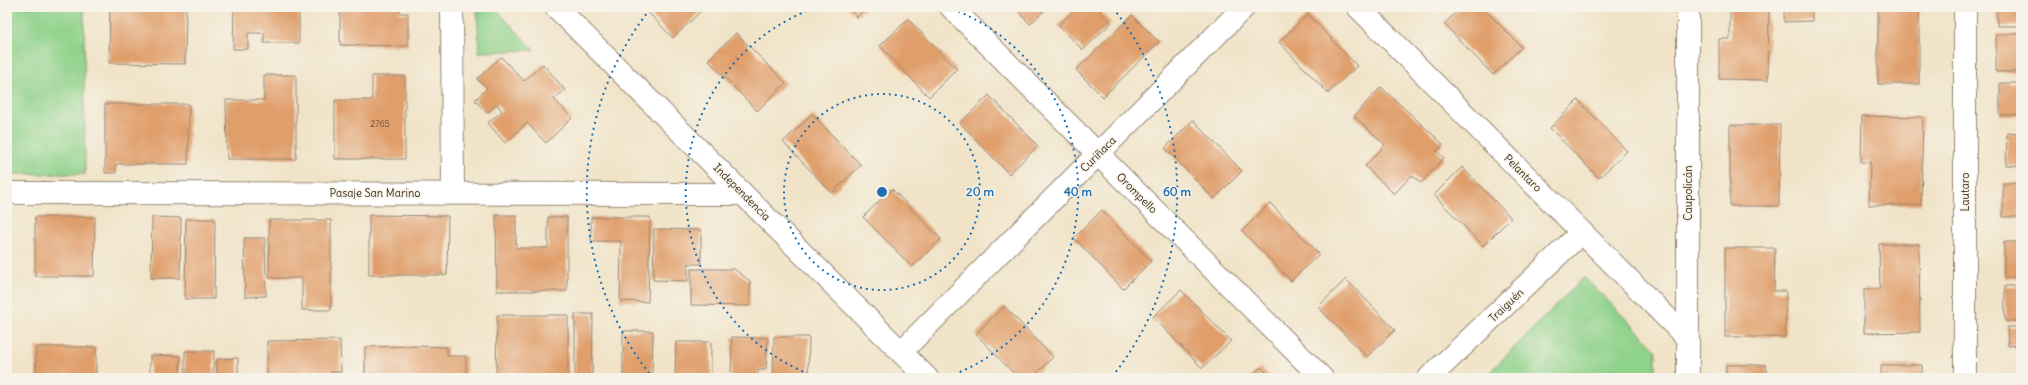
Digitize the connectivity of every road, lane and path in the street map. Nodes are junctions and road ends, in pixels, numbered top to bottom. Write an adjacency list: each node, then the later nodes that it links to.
1 (452, 7): 10 (street)
2 (556, 7): 11 (street, Independencia)
3 (951, 7): 8 (street, Orompello)
4 (1244, 7): 8 (street, Curiñaca)
5 (1358, 7): 12 (street, Pelantaro)
6 (1688, 7): 13 (street, Caupolicán)
7 (1965, 7): 19 (street, Lautaro)
8 (1098, 154): 14 (street, Curiñaca); 16 (street, Orompello)
9 (7, 193): 10 (street, Pasaje San Marino)
10 (453, 193): 11 (street, Pasaje San Marino)
11 (743, 194): 14 (street, Independencia)
12 (1582, 232): 13 (street, Pelantaro); 17 (street, Traiguén)
13 (1688, 339): 18 (street, Caupolicán)
14 (901, 352): 15 (street, Independencia)
15 (927, 378)
16 (1322, 378)
17 (1429, 378)
18 (1688, 378)
19 (1965, 378)

